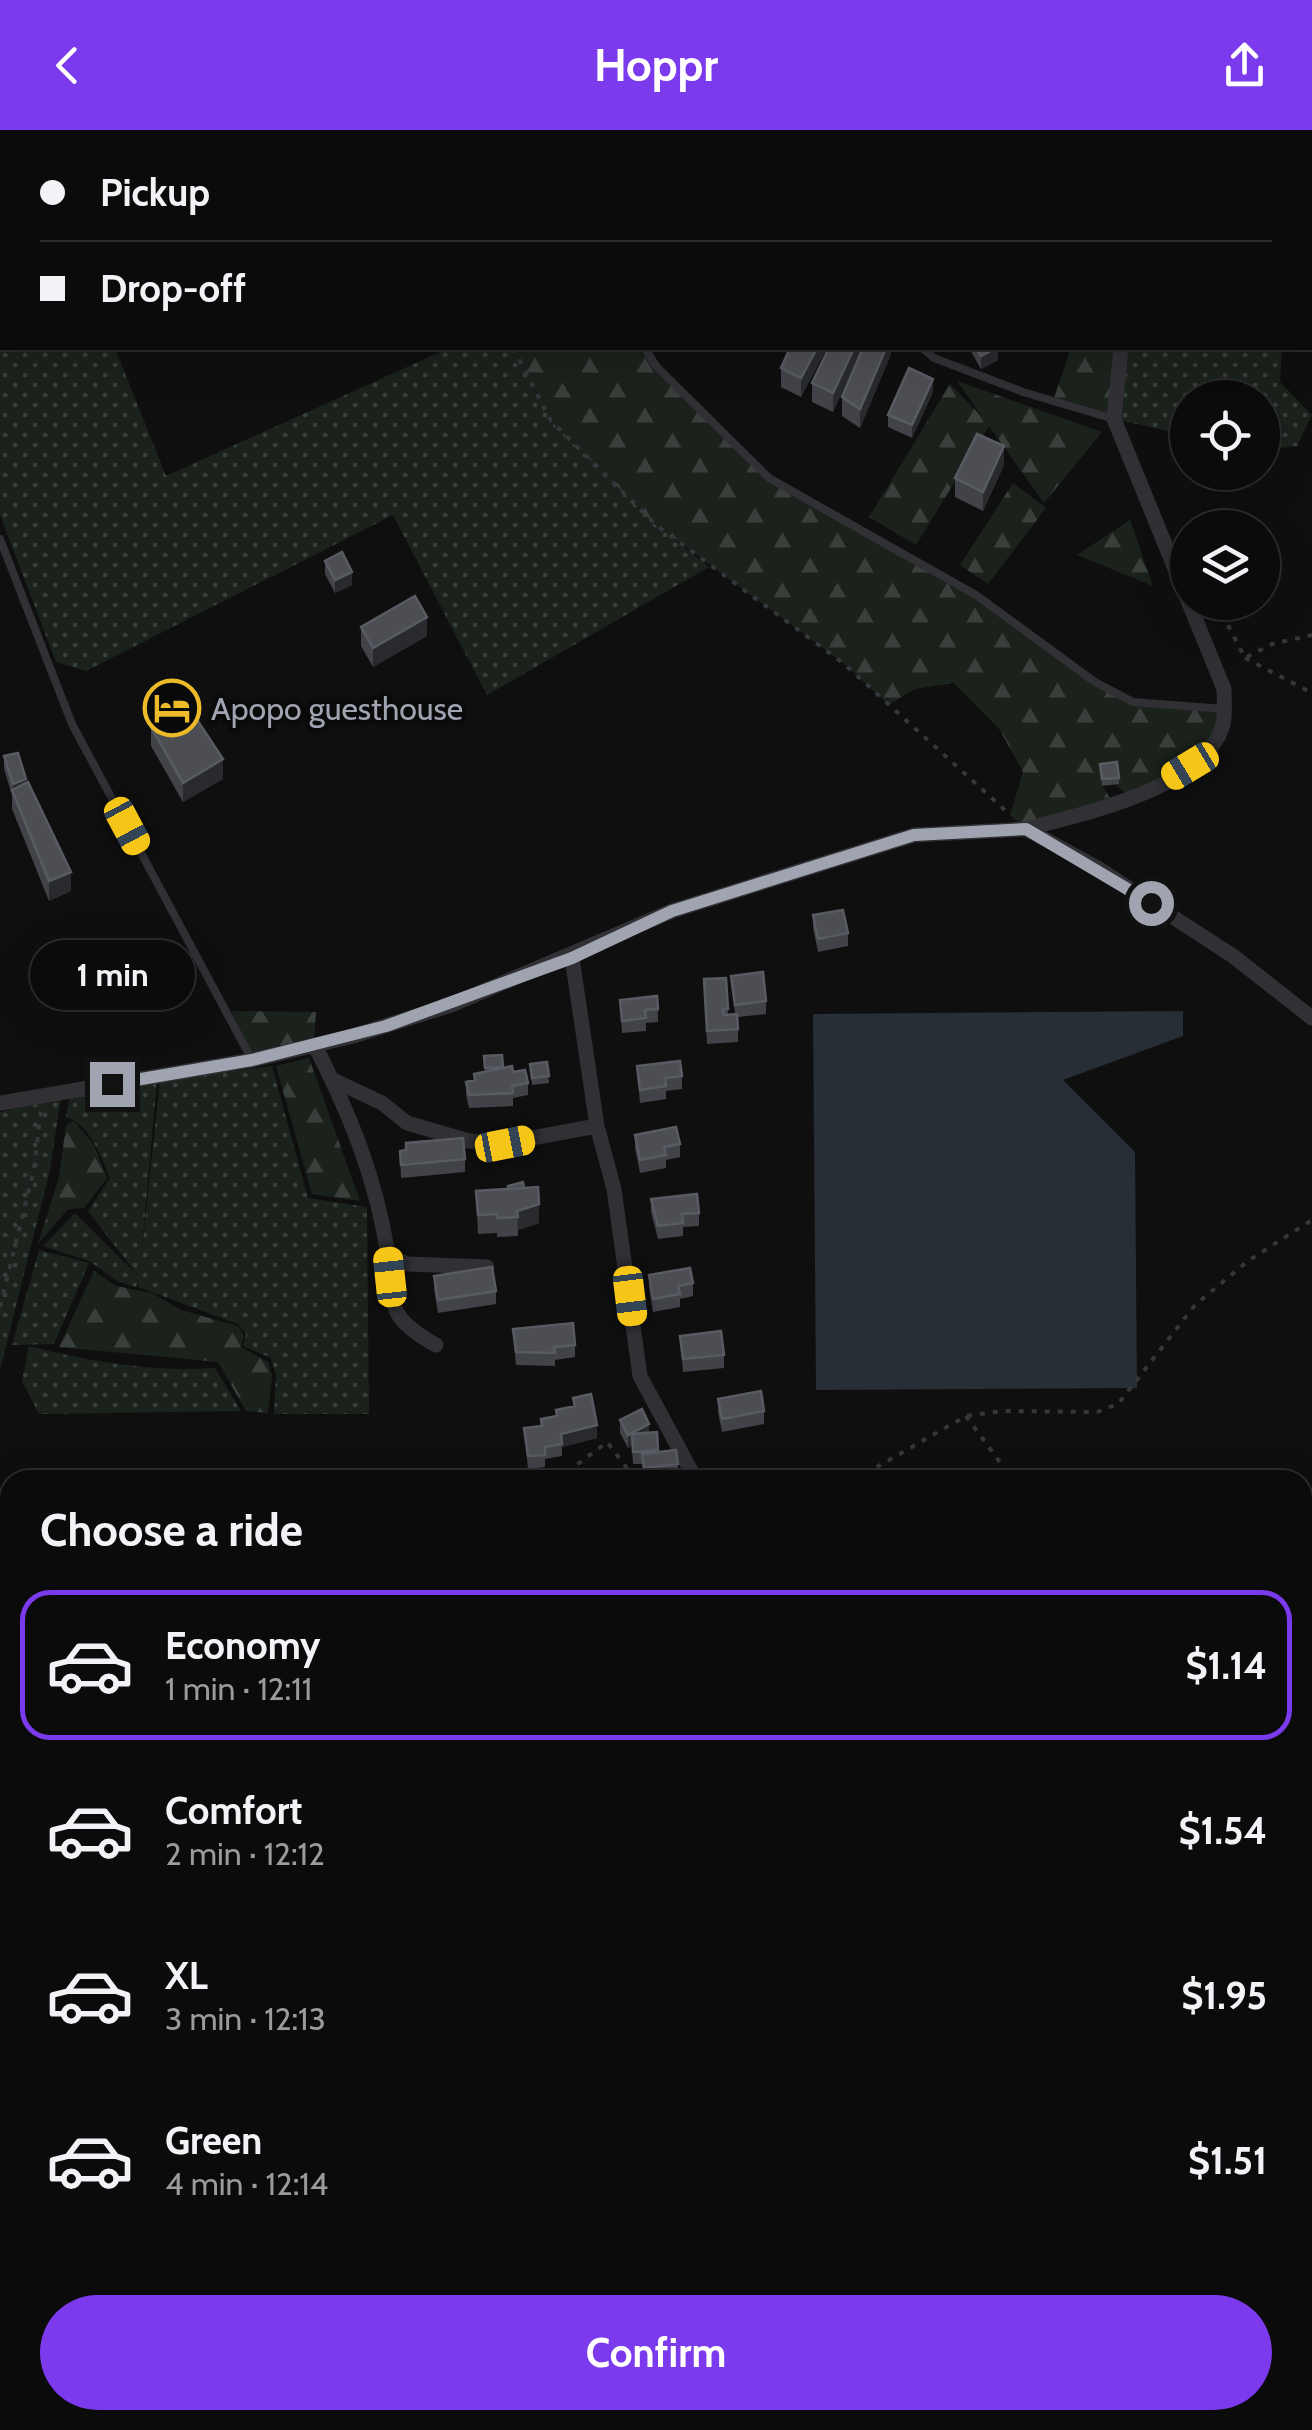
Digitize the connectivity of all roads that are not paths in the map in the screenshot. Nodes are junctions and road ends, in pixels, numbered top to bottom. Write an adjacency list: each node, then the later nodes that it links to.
1 (646, 350): 6 (lane)
2 (924, 350): 4 (lane)
3 (1122, 350): 4 (street)
4 (1114, 419): 6 (street)
5 (0, 540): 11 (lane)
6 (1224, 709): 7 (street)
7 (1026, 829): 8 (street); 9 (street)
8 (572, 958): 10 (street); 14 (street)
9 (1312, 1018)
10 (315, 1046): 11 (street); 12 (street)
11 (252, 1060): 13 (street)
12 (333, 1080): 14 (street); 15 (street)
13 (0, 1104)
14 (598, 1126): 18 (street)
15 (388, 1255): 16 (street); 17 (street)
16 (487, 1267)
17 (436, 1345)
18 (691, 1470)

